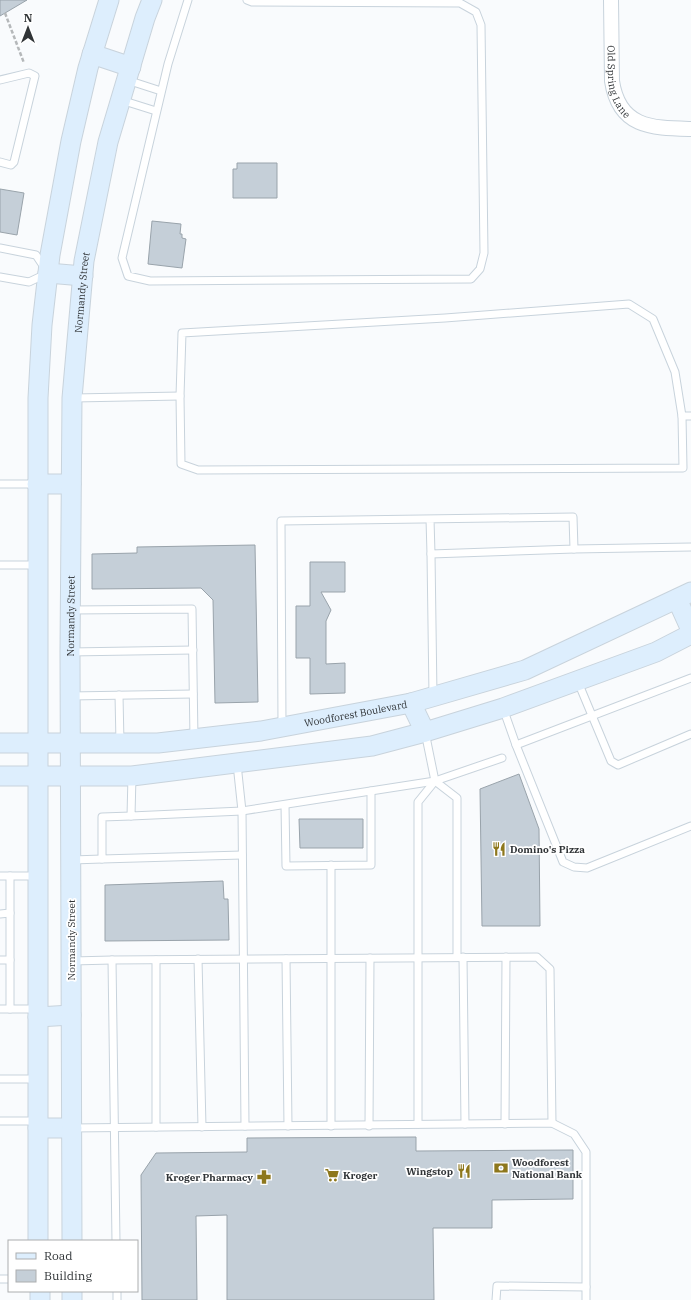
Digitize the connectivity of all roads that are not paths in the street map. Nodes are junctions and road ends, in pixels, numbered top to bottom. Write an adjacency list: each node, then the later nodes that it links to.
1 (109, 0): 6 (main road)
2 (152, 0): 7 (main road, Normandy Street)
3 (188, 0): 9 (lane)
4 (246, 0): 11 (lane)
5 (611, 0): 12 (street, Old Spring Lane)
6 (92, 54): 7 (main road); 15 (main road)
7 (129, 74): 9 (lane); 10 (main road, Normandy Street)
8 (0, 80): 13 (lane)
9 (161, 91): 11 (lane)
10 (121, 100): 11 (lane); 16 (main road, Normandy Street)
11 (156, 111)
12 (691, 129)
13 (0, 162)
14 (0, 248): 15 (lane)
15 (48, 272): 16 (main road); 17 (lane); 23 (main road)
16 (83, 276): 19 (main road, Normandy Street)
17 (0, 277)
18 (180, 396): 19 (lane); 20 (lane); 20 (lane)
19 (72, 398): 24 (main road, Normandy Street)
20 (682, 416): 21 (lane)
21 (691, 416)
22 (0, 484): 23 (lane)
23 (37, 484): 24 (main road); 30 (main road)
24 (71, 484): 32 (main road, Normandy Street)
25 (430, 519): 27 (lane); 28 (lane); 46 (lane)
26 (691, 547): 27 (lane)
27 (574, 549): 28 (lane)
28 (431, 554): 42 (lane)
29 (0, 565): 30 (lane)
30 (37, 565): 51 (main road)
31 (684, 596): 33 (main road); 42 (main road, Woodforest Boulevard)
32 (70, 610): 35 (lane); 36 (main road, Normandy Street)
33 (691, 630)
34 (691, 634): 38 (main road)
35 (193, 650): 36 (lane); 39 (lane)
36 (70, 652): 41 (main road, Normandy Street)
37 (691, 678): 45 (lane)
38 (577, 680): 44 (main road); 45 (lane)
39 (193, 694): 40 (lane); 49 (lane)
40 (119, 695): 41 (lane); 53 (lane)
41 (70, 696): 52 (main road, Normandy Street)
42 (433, 697): 43 (main road, Woodforest Boulevard)
43 (411, 703): 46 (main road, Woodforest Boulevard); 47 (main road)
44 (503, 708): 47 (main road); 54 (lane)
45 (591, 715): 48 (lane); 54 (lane)
46 (282, 727): 49 (main road, Woodforest Boulevard)
47 (425, 732): 56 (main road); 61 (lane)
48 (691, 734)
49 (194, 739): 53 (main road, Woodforest Boulevard)
50 (0, 743): 51 (main road, Woodforest Boulevard)
51 (38, 743): 52 (main road, Woodforest Boulevard); 58 (main road)
52 (70, 743): 53 (main road, Woodforest Boulevard); 59 (main road, Normandy Street)
53 (120, 743)
54 (516, 745): 66 (lane)
55 (502, 758): 61 (lane)
56 (237, 764): 60 (main road); 64 (lane)
57 (0, 776): 58 (main road)
58 (38, 776): 59 (main road); 73 (main road)
59 (70, 776): 60 (main road); 69 (main road, Normandy Street)
60 (132, 776): 65 (lane)
61 (435, 781): 62 (lane); 76 (lane); 80 (lane)
62 (371, 791): 63 (lane); 70 (lane)
63 (285, 805): 64 (lane); 70 (lane)
64 (242, 811): 65 (lane); 67 (lane)
65 (131, 816): 68 (lane)
66 (691, 826)
67 (242, 855): 68 (lane); 81 (lane)
68 (102, 859): 69 (lane)
69 (70, 860): 88 (main road, Normandy Street)
70 (331, 865): 78 (lane)
71 (0, 876): 72 (lane)
72 (10, 876): 73 (lane); 75 (lane)
73 (37, 876): 91 (main road)
74 (0, 914): 75 (lane)
75 (10, 914): 84 (lane)
76 (460, 957): 77 (lane); 80 (lane); 99 (lane)
77 (506, 957): 96 (lane); 100 (lane)
78 (331, 958): 79 (lane); 82 (lane); 103 (lane)
79 (370, 958): 80 (lane); 104 (lane)
80 (419, 958): 98 (lane)
81 (243, 959): 82 (lane); 87 (lane); 101 (lane)
82 (286, 959): 102 (lane)
83 (0, 960): 84 (lane)
84 (10, 960): 90 (lane)
85 (112, 960): 86 (lane); 88 (lane); 108 (lane)
86 (156, 960): 87 (lane); 105 (lane)
87 (198, 960): 106 (lane)
88 (71, 962): 92 (main road, Normandy Street)
89 (0, 1009): 90 (lane)
90 (10, 1009): 91 (lane)
91 (38, 1013): 92 (main road); 94 (main road)
92 (71, 1015): 107 (main road, Normandy Street)
93 (0, 1079): 94 (lane)
94 (38, 1080): 97 (main road)
95 (0, 1121): 97 (lane)
96 (552, 1123): 100 (lane); 112 (lane)
97 (38, 1124): 107 (main road); 109 (main road)
98 (418, 1124): 99 (lane); 104 (lane)
99 (465, 1124): 100 (lane)
100 (505, 1124)
101 (245, 1126): 102 (lane); 106 (lane)
102 (288, 1126): 103 (lane)
103 (331, 1126): 104 (lane)
104 (369, 1126)
105 (156, 1127): 106 (lane); 108 (lane)
106 (202, 1127)
107 (72, 1128): 108 (lane); 110 (main road, Normandy Street)
108 (114, 1128): 111 (lane)
109 (38, 1240)
110 (72, 1240)
111 (116, 1240)
112 (586, 1287): 113 (lane); 114 (lane)
113 (496, 1300)
114 (586, 1300)

